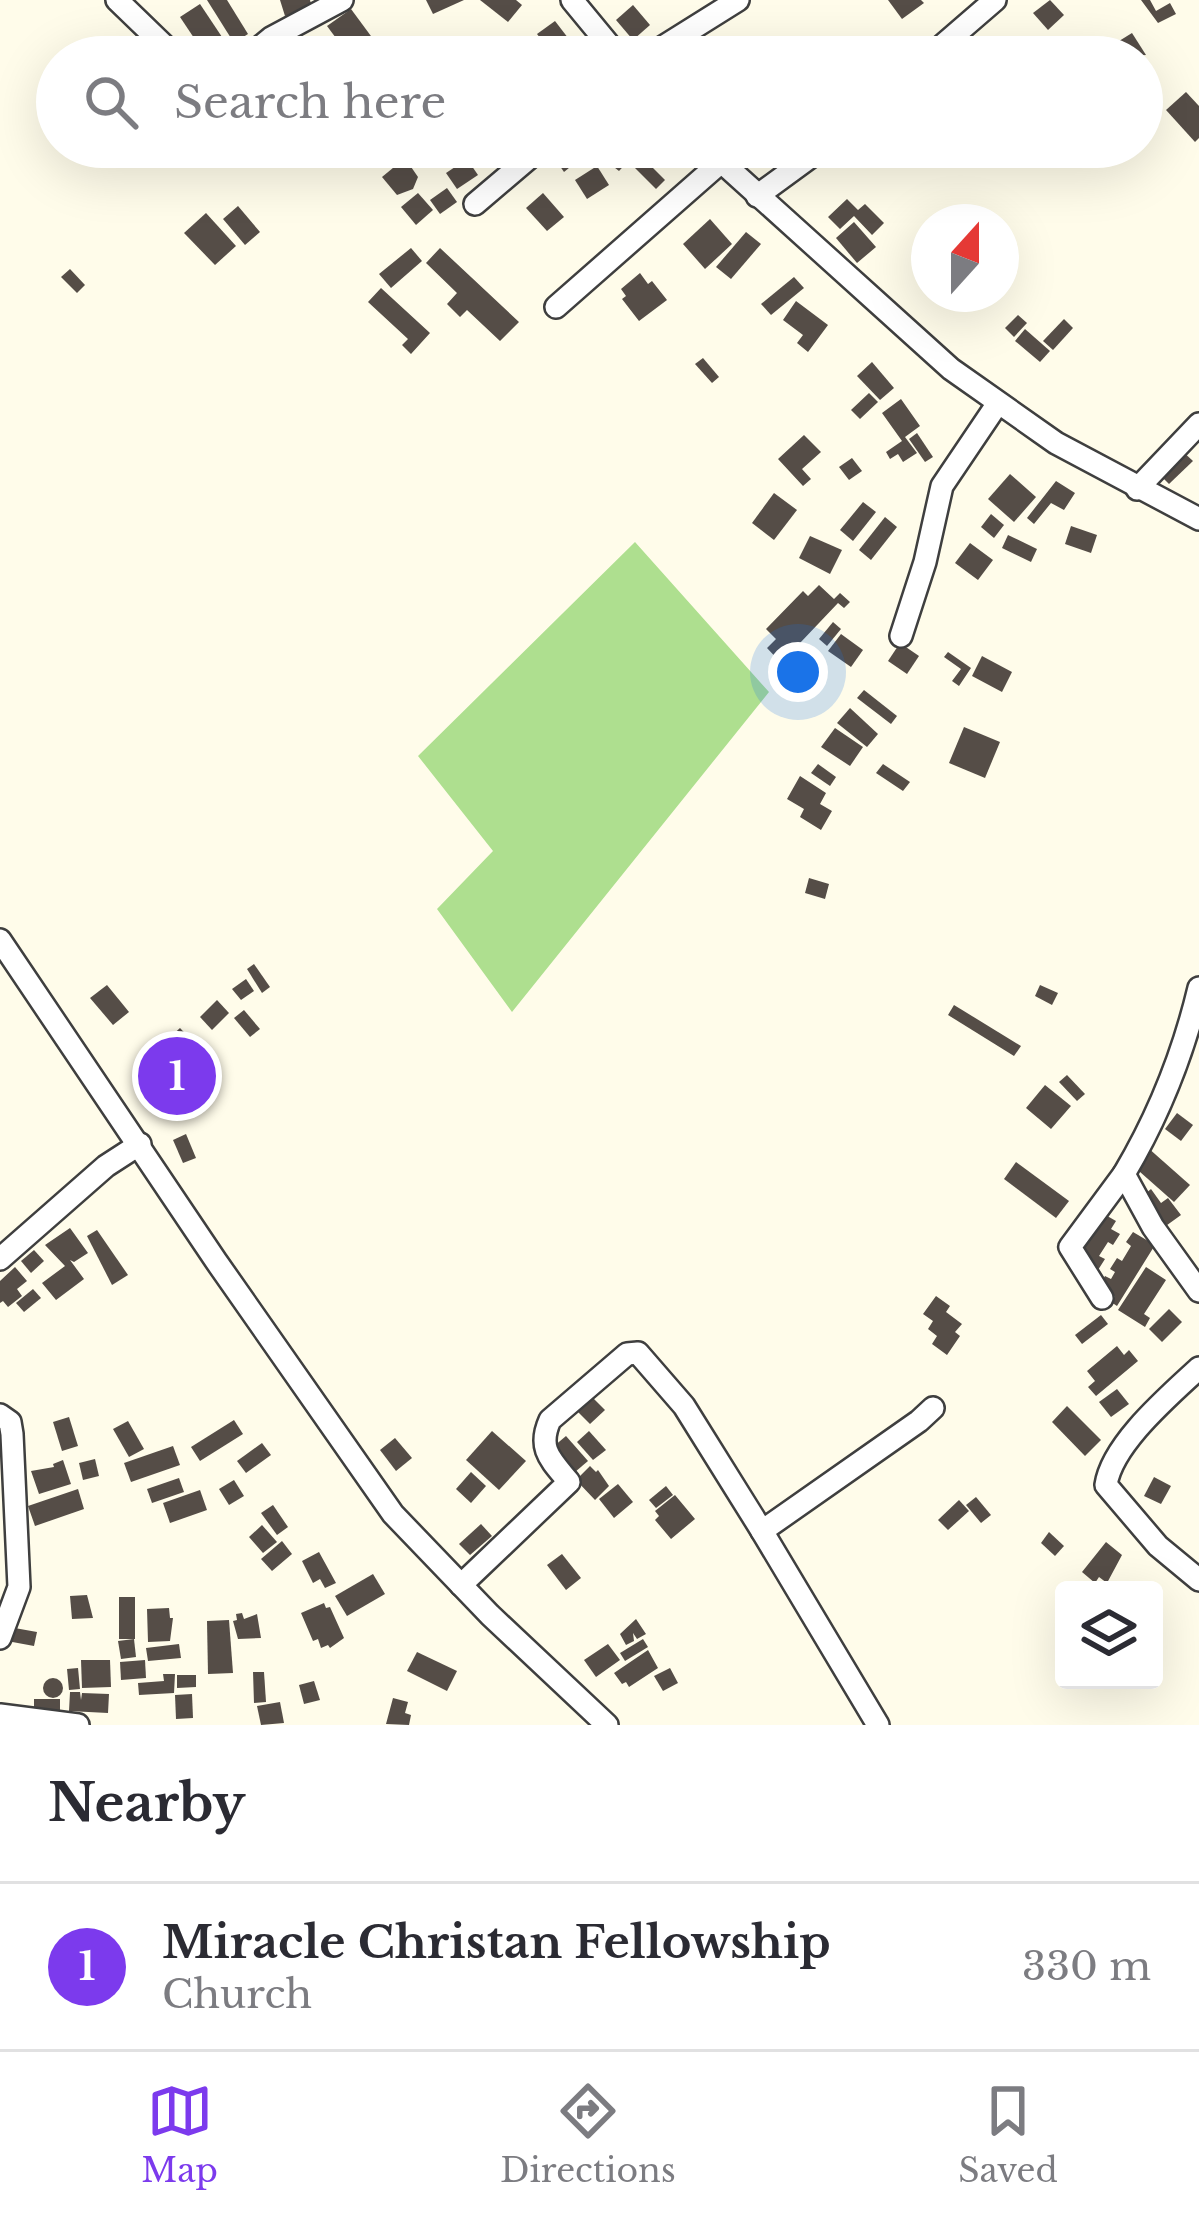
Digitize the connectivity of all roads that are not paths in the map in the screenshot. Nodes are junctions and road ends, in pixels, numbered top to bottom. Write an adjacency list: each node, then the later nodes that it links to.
1 (117, 0): 6 (street)
2 (342, 0): 7 (street)
3 (572, 0): 8 (street)
4 (738, 0): 9 (street)
5 (994, 0): 10 (street)
6 (154, 36)
7 (275, 36)
8 (602, 36)
9 (681, 36)
10 (953, 36)
11 (517, 168): 16 (street)
12 (699, 168): 17 (street)
13 (728, 168): 15 (street)
14 (795, 168): 15 (street)
15 (757, 196): 18 (street)
16 (475, 204)
17 (556, 307)
18 (998, 403): 20 (street); 22 (street)
19 (1199, 424): 20 (street)
20 (1137, 489): 21 (street)
21 (1199, 519)
22 (902, 636)
23 (0, 940): 25 (street)
24 (1199, 988): 26 (street)
25 (140, 1144): 27 (street); 35 (street)
26 (1124, 1174): 28 (street); 29 (street)
27 (0, 1259)
28 (1199, 1292)
29 (1102, 1298)
30 (1199, 1368): 34 (street)
31 (932, 1408): 33 (street)
32 (0, 1415): 36 (street)
33 (763, 1531): 35 (street); 40 (street)
34 (1199, 1580)
35 (461, 1585): 39 (street)
36 (0, 1639)
37 (0, 1715): 38 (street)
38 (78, 1725)
39 (607, 1725)
40 (878, 1725)

